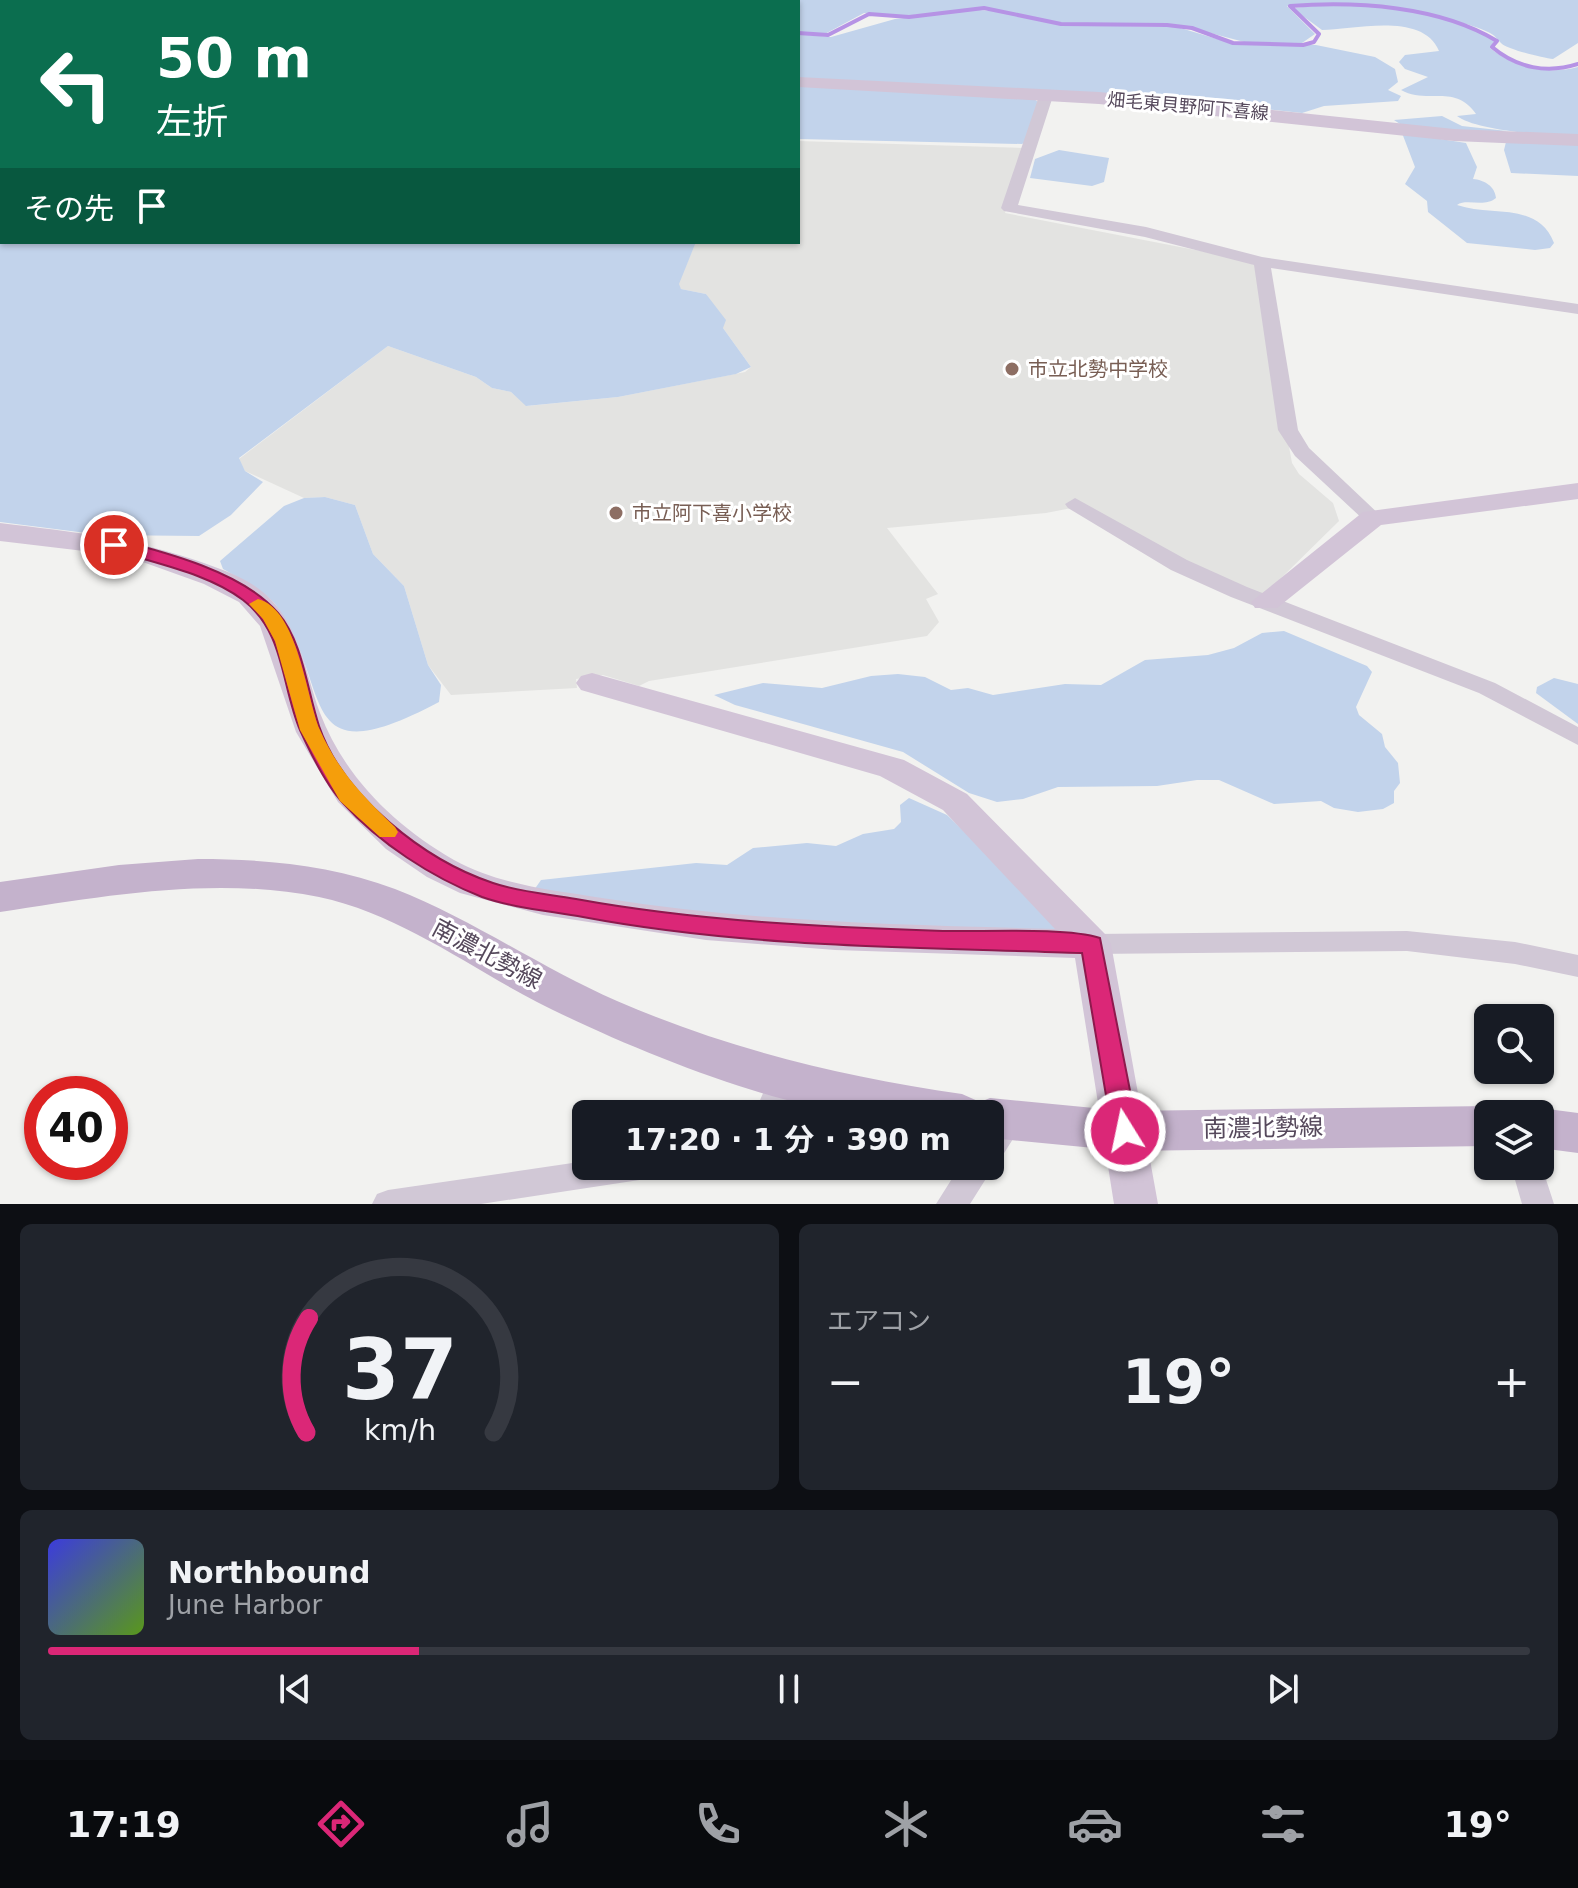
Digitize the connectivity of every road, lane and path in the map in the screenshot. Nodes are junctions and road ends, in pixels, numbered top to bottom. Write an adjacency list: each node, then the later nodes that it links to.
1 (800, 82): 2 (street, 畑毛東貝野阿下喜線)
2 (1046, 96): 3 (street, 畑毛東貝野阿下喜線); 4 (street)
3 (1578, 140)
4 (1262, 262): 5 (street); 8 (street)
5 (1578, 309)
6 (1578, 491): 8 (street)
7 (1075, 504): 10 (street)
8 (1373, 518): 10 (street)
9 (0, 532): 14 (street)
10 (1266, 602): 12 (street)
11 (592, 683): 14 (street)
12 (1578, 737)
13 (0, 897): 16 (main road, 南濃北勢線)
14 (1092, 944): 15 (street); 21 (street)
15 (1578, 966)
16 (777, 1096): 17 (main road, 南濃北勢線)
17 (818, 1100)
18 (1474, 1126): 21 (main road, 南濃北勢線)
19 (1004, 1129): 21 (main road, 南濃北勢線)
20 (1554, 1130): 22 (main road)
21 (1125, 1131): 28 (street)
22 (1578, 1133)
23 (572, 1177): 26 (street)
24 (968, 1180): 27 (street)
25 (1531, 1180): 29 (street)
26 (388, 1204)
27 (952, 1204)
28 (1136, 1204)
29 (1538, 1204)

